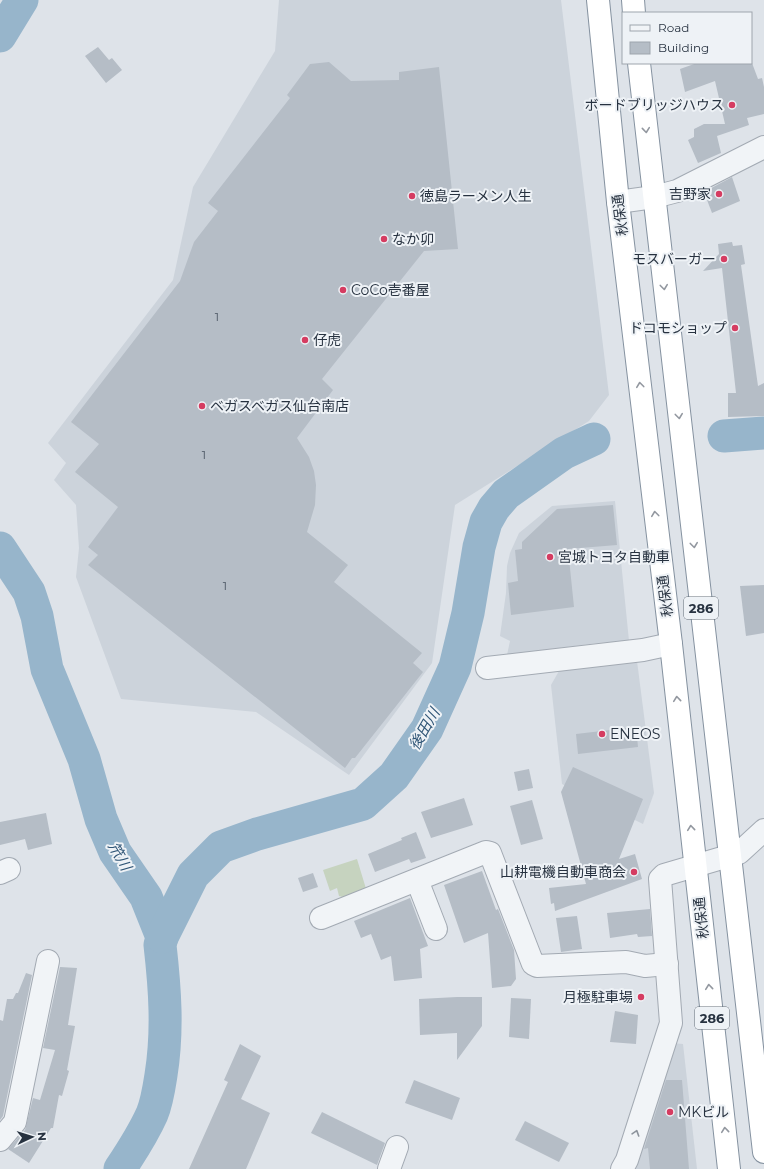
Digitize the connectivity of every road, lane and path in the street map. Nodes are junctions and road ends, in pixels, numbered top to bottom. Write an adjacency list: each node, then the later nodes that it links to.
1 (598, 0): 7 (highway, 秋保通 / 286)
2 (633, 0): 3 (highway)
3 (634, 12)
4 (640, 64): 6 (highway, 286, one-way to 6)
5 (764, 147): 6 (street)
6 (654, 197): 7 (street); 11 (highway, 286, one-way to 11)
7 (618, 202): 8 (highway, 秋保通 / 286, one-way to 7)
8 (671, 644): 9 (street); 12 (highway, 秋保通 / 286, one-way to 8)
9 (487, 668)
10 (764, 830): 11 (street)
11 (730, 856): 12 (street); 18 (highway, 286)
12 (696, 867): 17 (street); 24 (highway, 秋保通 / 286, one-way to 12)
13 (416, 880): 14 (street); 15 (street); 17 (street)
14 (321, 918)
15 (436, 928)
16 (48, 961): 19 (street)
17 (667, 964): 23 (street, one-way to 17)
18 (760, 1083): 21 (highway, 286)
19 (0, 1140)
20 (397, 1147): 22 (street)
21 (764, 1152)
22 (389, 1169)
23 (622, 1169)
24 (729, 1169)

